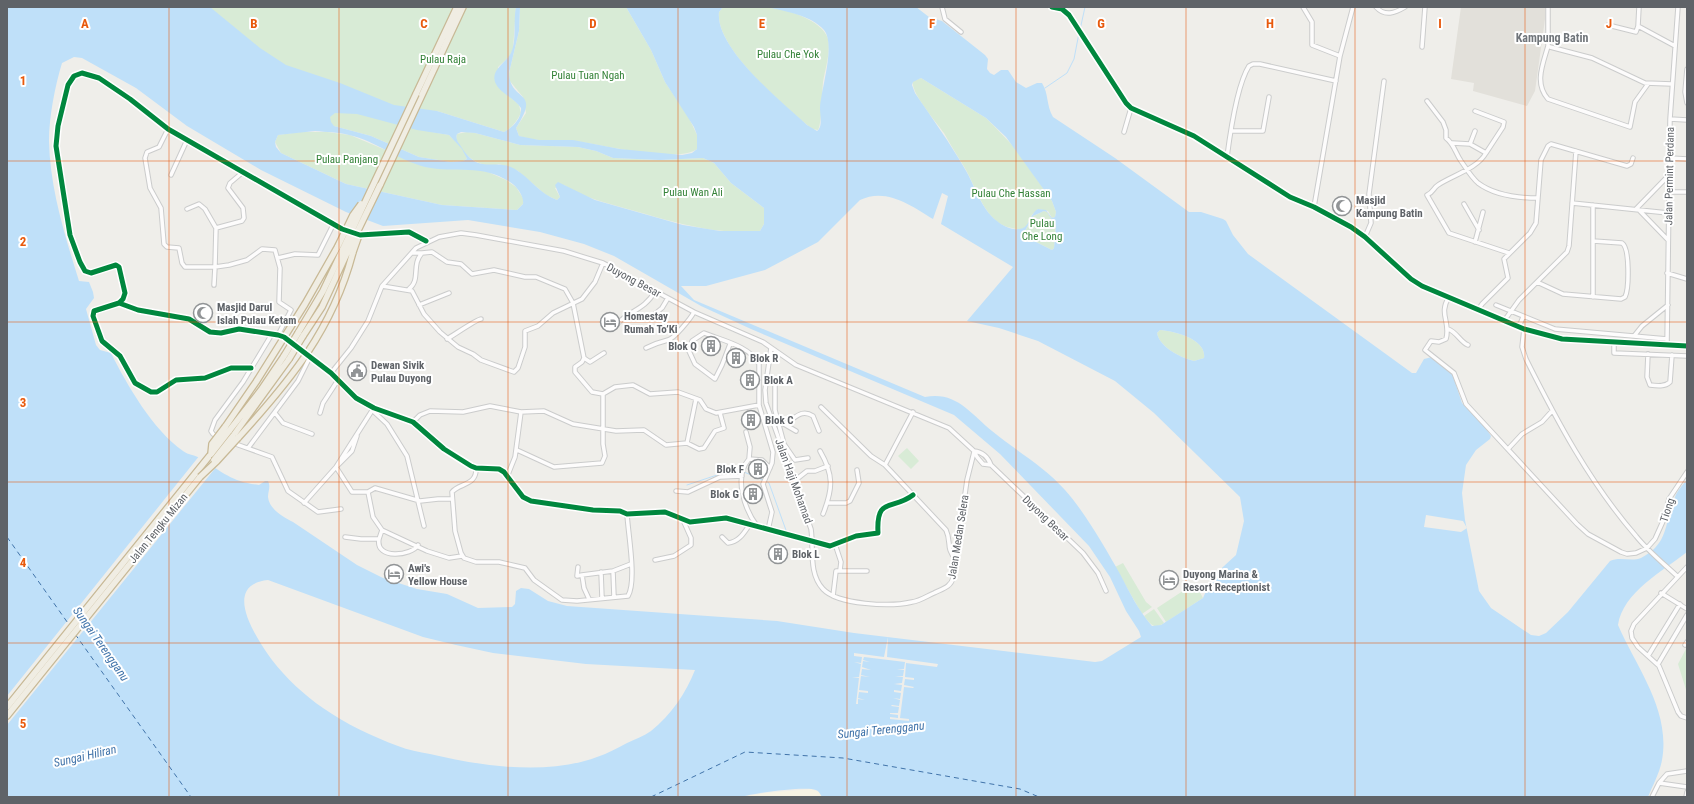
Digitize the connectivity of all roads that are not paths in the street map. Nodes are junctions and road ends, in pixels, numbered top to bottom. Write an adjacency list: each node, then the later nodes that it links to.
1 (457, 7): 25 (highway)
2 (463, 7): 25 (highway)
3 (942, 7): 15 (street)
4 (1052, 7): 29 (street)
5 (1304, 7): 19 (street)
6 (1353, 7): 19 (street)
7 (1376, 7): 8 (street)
8 (1405, 7)
9 (1424, 7): 18 (street)
10 (1548, 7): 16 (street)
11 (1639, 7): 14 (street)
12 (1678, 7): 17 (street, Jalan Permint Perdana)
13 (1608, 25): 14 (street)
14 (1638, 26): 17 (street)
15 (961, 32)
16 (1548, 46): 23 (street); 23 (street)
17 (1675, 46): 24 (street, Jalan Permint Perdana)
18 (1422, 47)
19 (1340, 56): 21 (street)
20 (1687, 69): 28 (street)
21 (1336, 81): 34 (street); 56 (street)
22 (1384, 81): 64 (street)
23 (1648, 84): 24 (street)
24 (1672, 84): 31 (street, Jalan Permint Perdana)
25 (419, 95): 69 (highway, bridge); 69 (highway, bridge)
26 (1269, 97): 34 (street)
27 (1427, 101): 38 (street)
28 (1687, 103)
29 (1131, 108): 36 (street); 42 (street)
30 (1475, 111): 41 (street)
31 (1670, 119): 32 (street); 44 (street, Jalan Permint Perdana)
32 (1687, 120)
33 (168, 129): 37 (street); 75 (street); 87 (street)
34 (1231, 131): 42 (street)
35 (1475, 131): 39 (street)
36 (1124, 132)
37 (187, 140): 47 (street); 49 (street)
38 (1452, 143): 39 (street); 46 (street)
39 (1470, 144): 41 (street)
40 (1576, 151): 43 (street); 52 (street); 53 (street)
41 (1486, 153): 46 (street)
42 (1227, 157): 56 (street)
43 (1633, 158)
44 (1670, 158): 45 (street); 48 (street, Jalan Permint Perdana)
45 (1687, 159)
46 (1467, 169): 52 (street); 68 (street)
47 (244, 172): 61 (street); 62 (street)
48 (1670, 174): 50 (street, Jalan Permint Perdana); 57 (street)
49 (171, 175)
50 (1669, 192): 51 (street); 60 (street, Jalan Permint Perdana)
51 (1687, 192)
52 (1538, 198): 72 (street)
53 (1572, 203): 55 (street); 78 (street)
54 (1464, 204): 63 (street)
55 (1593, 205): 57 (street); 66 (street)
56 (1314, 207): 64 (street)
57 (1636, 208): 60 (street); 65 (street)
58 (187, 209): 62 (street)
59 (1483, 212): 63 (street)
60 (1668, 213): 65 (street, Jalan Permint Perdana)
61 (333, 225): 67 (street); 73 (street)
62 (216, 228): 75 (street)
63 (1479, 230): 68 (street)
64 (1365, 237): 84 (street)
65 (1668, 240): 76 (street, Jalan Permint Perdana)
66 (1594, 241): 85 (street); 85 (street)
67 (426, 242): 70 (street, Duyong Besar); 74 (street, Duyong Besar)
68 (1475, 242): 72 (street)
69 (346, 250): 106 (highway); 119 (highway); 147 (highway, bridge)
70 (412, 253): 71 (street); 80 (street, Duyong Besar)
71 (422, 253): 81 (street); 88 (street)
72 (1508, 253): 92 (street)
73 (278, 258): 75 (street); 104 (street)
74 (603, 263): 82 (street, Duyong Besar); 88 (street)
75 (215, 266): 79 (street)
76 (1667, 273): 77 (street); 91 (street, Jalan Permint Perdana)
77 (1687, 279)
78 (1537, 282): 85 (street); 93 (street)
79 (214, 285)
80 (382, 286): 81 (street); 123 (street, Duyong Besar)
81 (409, 289): 89 (street)
82 (655, 291): 86 (street, Duyong Besar); 99 (street)
83 (449, 293): 89 (street)
84 (1449, 297): 92 (street); 101 (street)
85 (1593, 297)
86 (668, 298): 94 (street, Duyong Besar); 96 (street)
87 (119, 302): 103 (street); 122 (street)
88 (573, 302): 107 (street); 121 (street)
89 (419, 304): 107 (street)
90 (1496, 305): 93 (street)
91 (1668, 305): 105 (street); 108 (street, Jalan Permint Perdana)
92 (1478, 310): 98 (street)
93 (1510, 311): 95 (street); 98 (street)
94 (694, 312): 114 (street); 115 (street, Duyong Besar)
95 (1523, 317): 100 (street); 105 (street)
96 (650, 318)
97 (481, 320): 107 (street)
98 (1504, 321): 100 (street)
99 (615, 327)
100 (1519, 327): 102 (street)
101 (1448, 329): 111 (street); 152 (street)
102 (1524, 329): 109 (street); 133 (street)
103 (272, 334): 104 (street); 122 (street)
104 (278, 335): 106 (street)
105 (1634, 336): 108 (street)
106 (284, 337): 119 (street); 147 (highway)
107 (448, 338)
108 (1667, 339): 112 (street, Jalan Permint Perdana)
109 (1614, 343): 112 (street); 117 (street)
110 (730, 344): 110 (street); 124 (street)
111 (1468, 345)
112 (1667, 345): 113 (street)
113 (1687, 346)
114 (646, 348)
115 (772, 348): 125 (street, Jalan Haji Mohamad); 135 (street, Duyong Besar)
116 (604, 353): 121 (street)
117 (1648, 354): 118 (street); 118 (street)
118 (1672, 355): 120 (street)
119 (308, 356): 123 (street); 136 (street); 147 (highway)
120 (1687, 356)
121 (584, 358): 128 (street)
122 (251, 368): 151 (street)
123 (331, 373): 126 (street)
124 (760, 378): 125 (street); 130 (street)
125 (767, 379): 140 (street, Jalan Haji Mohamad)
126 (338, 380): 132 (street); 137 (street)
127 (775, 383): 141 (street)
128 (603, 394): 129 (street); 143 (street)
129 (696, 399): 138 (street); 149 (street)
130 (758, 405): 138 (street); 163 (street)
131 (821, 407): 158 (street)
132 (373, 409): 139 (street); 161 (street); 173 (street)
133 (1552, 411): 152 (street); 191 (street)
134 (521, 412): 139 (street); 143 (street); 153 (street)
135 (913, 412): 155 (street, Duyong Besar); 158 (street)
136 (275, 413): 148 (street); 151 (street)
137 (320, 413)
138 (720, 413): 149 (street)
139 (413, 422): 162 (street)
140 (772, 422): 141 (street); 150 (street, Jalan Haji Mohamad)
141 (778, 422): 142 (street); 150 (street)
142 (784, 424): 144 (street); 145 (street)
143 (603, 428): 149 (street); 153 (street)
144 (796, 431)
145 (819, 431)
146 (746, 432): 157 (street)
147 (231, 433): 215 (highway, Jalan Tengku Mizan, bridge); 216 (highway, Jalan Tengku Mizan, bridge)
148 (312, 434)
149 (687, 443)
150 (782, 444): 156 (street); 168 (street, Jalan Haji Mohamad)
151 (248, 448): 174 (street)
152 (1509, 448): 191 (street)
153 (517, 450): 167 (street)
154 (820, 451): 159 (street)
155 (974, 451): 160 (street, Duyong Besar); 160 (street, Duyong Besar); 194 (street, Jalan Medan Selera)
156 (808, 458)
157 (749, 459): 163 (street); 166 (street)
158 (885, 464): 171 (street)
159 (828, 466): 168 (street); 175 (street)
160 (991, 466): 204 (street, Duyong Besar)
161 (336, 468): 170 (street); 174 (street)
162 (476, 468): 167 (street); 172 (street)
163 (770, 468): 184 (street)
164 (857, 470): 175 (street)
165 (1687, 472): 191 (street, Tiong)
166 (743, 474): 169 (street); 182 (street)
167 (507, 477): 177 (street)
168 (794, 482): 188 (street, Jalan Haji Mohamad)
169 (676, 491)
170 (368, 492): 173 (street); 183 (street)
171 (913, 495): 189 (street); 194 (street)
172 (451, 499): 173 (street); 192 (street)
173 (417, 500): 181 (street)
174 (304, 503): 176 (street)
175 (828, 503): 178 (street)
176 (341, 509)
177 (627, 514): 179 (street); 195 (street)
178 (824, 514)
179 (683, 520): 180 (street); 193 (street)
180 (750, 524): 182 (street); 186 (street)
181 (424, 526)
182 (758, 527): 184 (street)
183 (382, 530): 187 (street); 190 (street)
184 (768, 530): 188 (street)
185 (345, 537): 187 (street)
186 (722, 537)
187 (379, 539): 190 (street)
188 (812, 543): 189 (street); 206 (street)
189 (835, 544): 198 (street)
190 (418, 545): 192 (street)
191 (1648, 549): 203 (street)
192 (462, 556): 209 (street)
193 (655, 560)
194 (956, 560): 206 (street, Jalan Medan Selera)
195 (631, 564): 199 (street); 207 (street)
196 (578, 567): 202 (street)
197 (1687, 567): 203 (street)
198 (840, 570): 200 (street); 206 (street)
199 (613, 571): 201 (street); 207 (street)
200 (867, 571)
201 (601, 572): 202 (street); 208 (street)
202 (582, 575): 209 (street)
203 (1678, 576): 205 (street)
204 (1106, 591)
205 (1661, 593): 210 (street); 213 (street)
206 (833, 596)
207 (614, 597): 208 (street)
208 (602, 598): 209 (street)
209 (588, 599)
210 (1680, 604): 211 (street); 213 (street)
211 (1687, 609)
212 (1687, 615): 214 (street)
213 (1648, 656): 214 (street)
214 (1658, 664): 217 (street)
215 (7, 707)
216 (7, 716)
217 (1687, 718)
218 (1687, 771): 219 (street)
219 (1659, 783): 220 (street); 222 (street)
220 (1687, 787)
221 (1687, 792): 223 (street)
222 (1652, 797)
223 (1686, 797)

